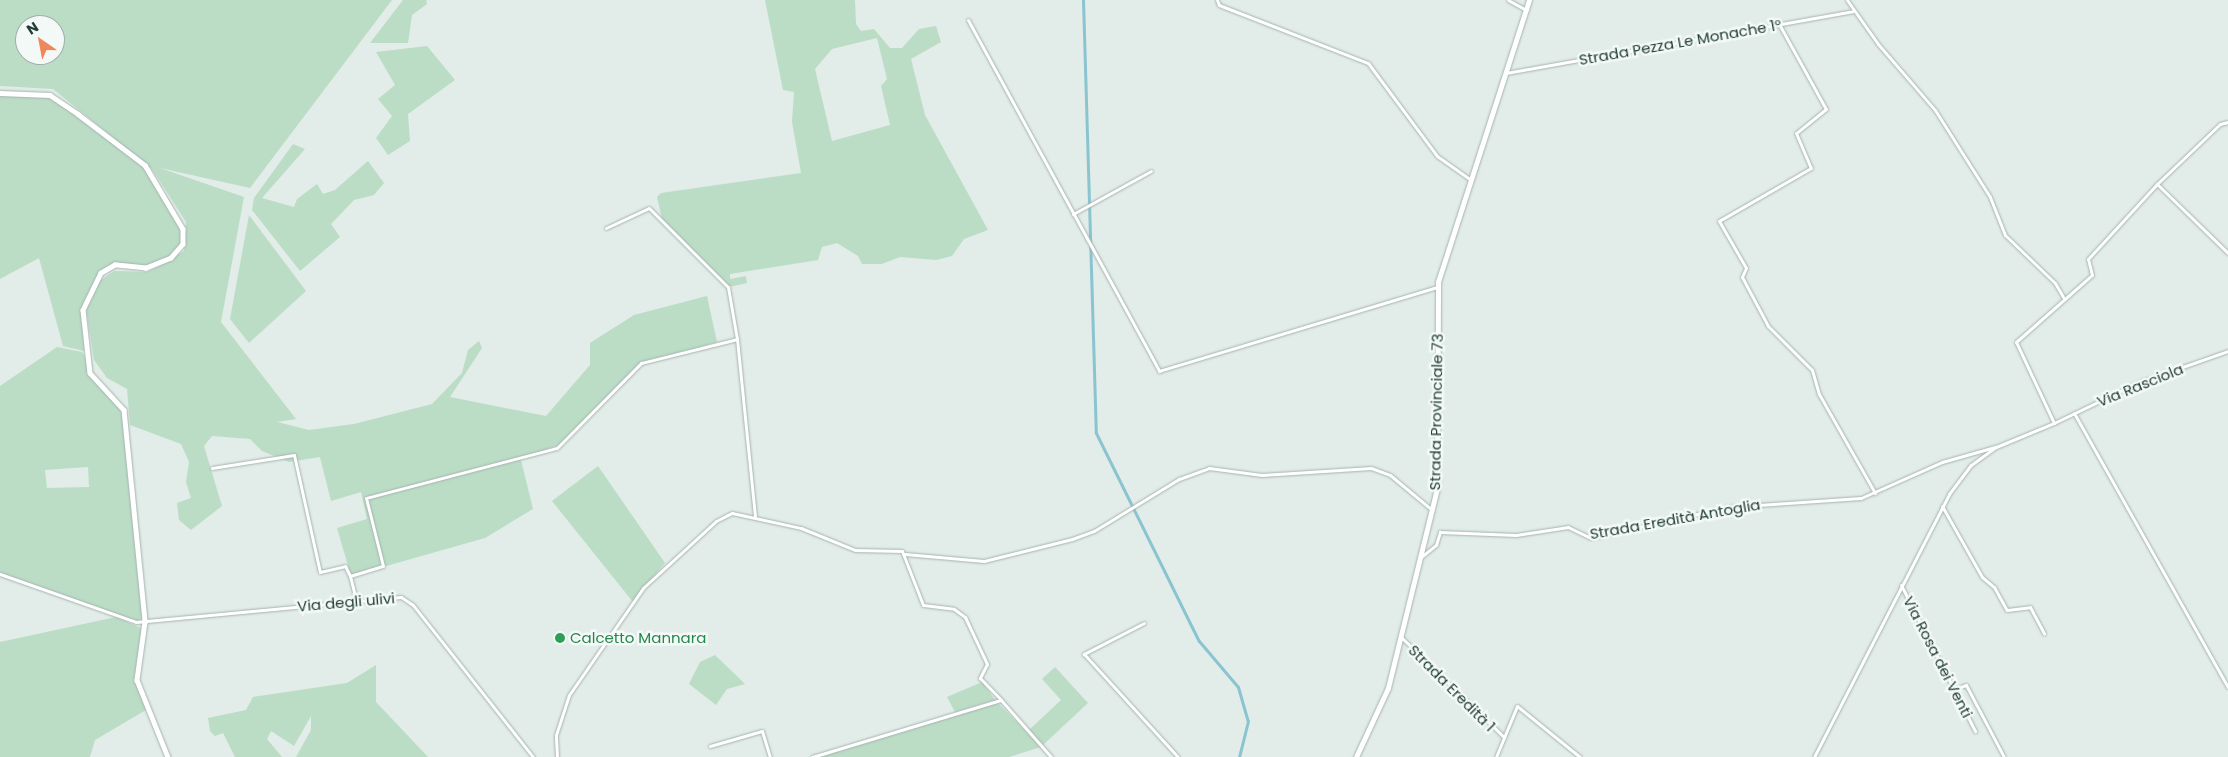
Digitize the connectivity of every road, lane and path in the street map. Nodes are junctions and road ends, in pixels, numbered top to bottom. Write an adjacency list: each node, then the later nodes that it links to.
1 (1217, 0): 13 (street)
2 (1508, 0): 5 (street)
3 (1529, 0): 5 (main road, Strada Provinciale 73)
4 (1847, 0): 6 (street)
5 (1526, 11): 9 (main road, Strada Provinciale 73)
6 (1854, 11): 8 (street, Strada Pezza Le Monache 1°); 19 (street)
7 (968, 20): 15 (street)
8 (1779, 24): 9 (street, Strada Pezza Le Monache 1°); 26 (street)
9 (1506, 73): 13 (main road, Strada Provinciale 73)
10 (0, 93): 36 (main road)
11 (2228, 122): 14 (street)
12 (1151, 171): 15 (street)
13 (1470, 180): 18 (main road, Strada Provinciale 73)
14 (2156, 184): 17 (street); 19 (street)
15 (1073, 214): 18 (street)
16 (606, 228): 20 (street)
17 (2228, 253)
18 (1437, 287): 28 (main road, Strada Provinciale 73)
19 (2063, 297): 23 (street)
20 (737, 339): 29 (street); 33 (street)
21 (2228, 351): 22 (street, Via Rasciola)
22 (2074, 413): 23 (street, Via Rasciola); 40 (street)
23 (2054, 423): 24 (street, Via Rasciola)
24 (1996, 447): 26 (street, Strada Eredità Antoglia); 27 (street)
25 (212, 468): 33 (street)
26 (1875, 493): 31 (street, Strada Eredità Antoglia)
27 (1942, 506): 34 (street); 38 (street)
28 (1432, 510): 30 (street); 31 (main road, Strada Provinciale 73)
29 (755, 516): 30 (street); 48 (street)
30 (905, 554): 42 (street)
31 (1421, 557): 39 (main road, Strada Provinciale 73)
32 (0, 574): 36 (street)
33 (350, 576): 35 (street)
34 (1901, 584): 41 (street, Via Rosa dei Venti); 56 (street)
35 (356, 600): 36 (street, Via degli ulivi); 47 (street, Via degli ulivi)
36 (144, 622): 46 (main road)
37 (1144, 623): 52 (street)
38 (2044, 633)
39 (1401, 637): 44 (street, Strada Eredità 1); 53 (main road, Strada Provinciale 73)
40 (2228, 687)
41 (1954, 690): 43 (street, Via Rosa dei Venti); 57 (street)
42 (1000, 700): 50 (street); 51 (street)
43 (1975, 731)
44 (1504, 737): 54 (street); 55 (street)
45 (710, 746): 49 (street)
46 (168, 757)
47 (533, 757)
48 (557, 757)
49 (770, 757)
50 (812, 757)
51 (1052, 757)
52 (1178, 757)
53 (1356, 757)
54 (1496, 757)
55 (1580, 757)
56 (1814, 757)
57 (2004, 757)

